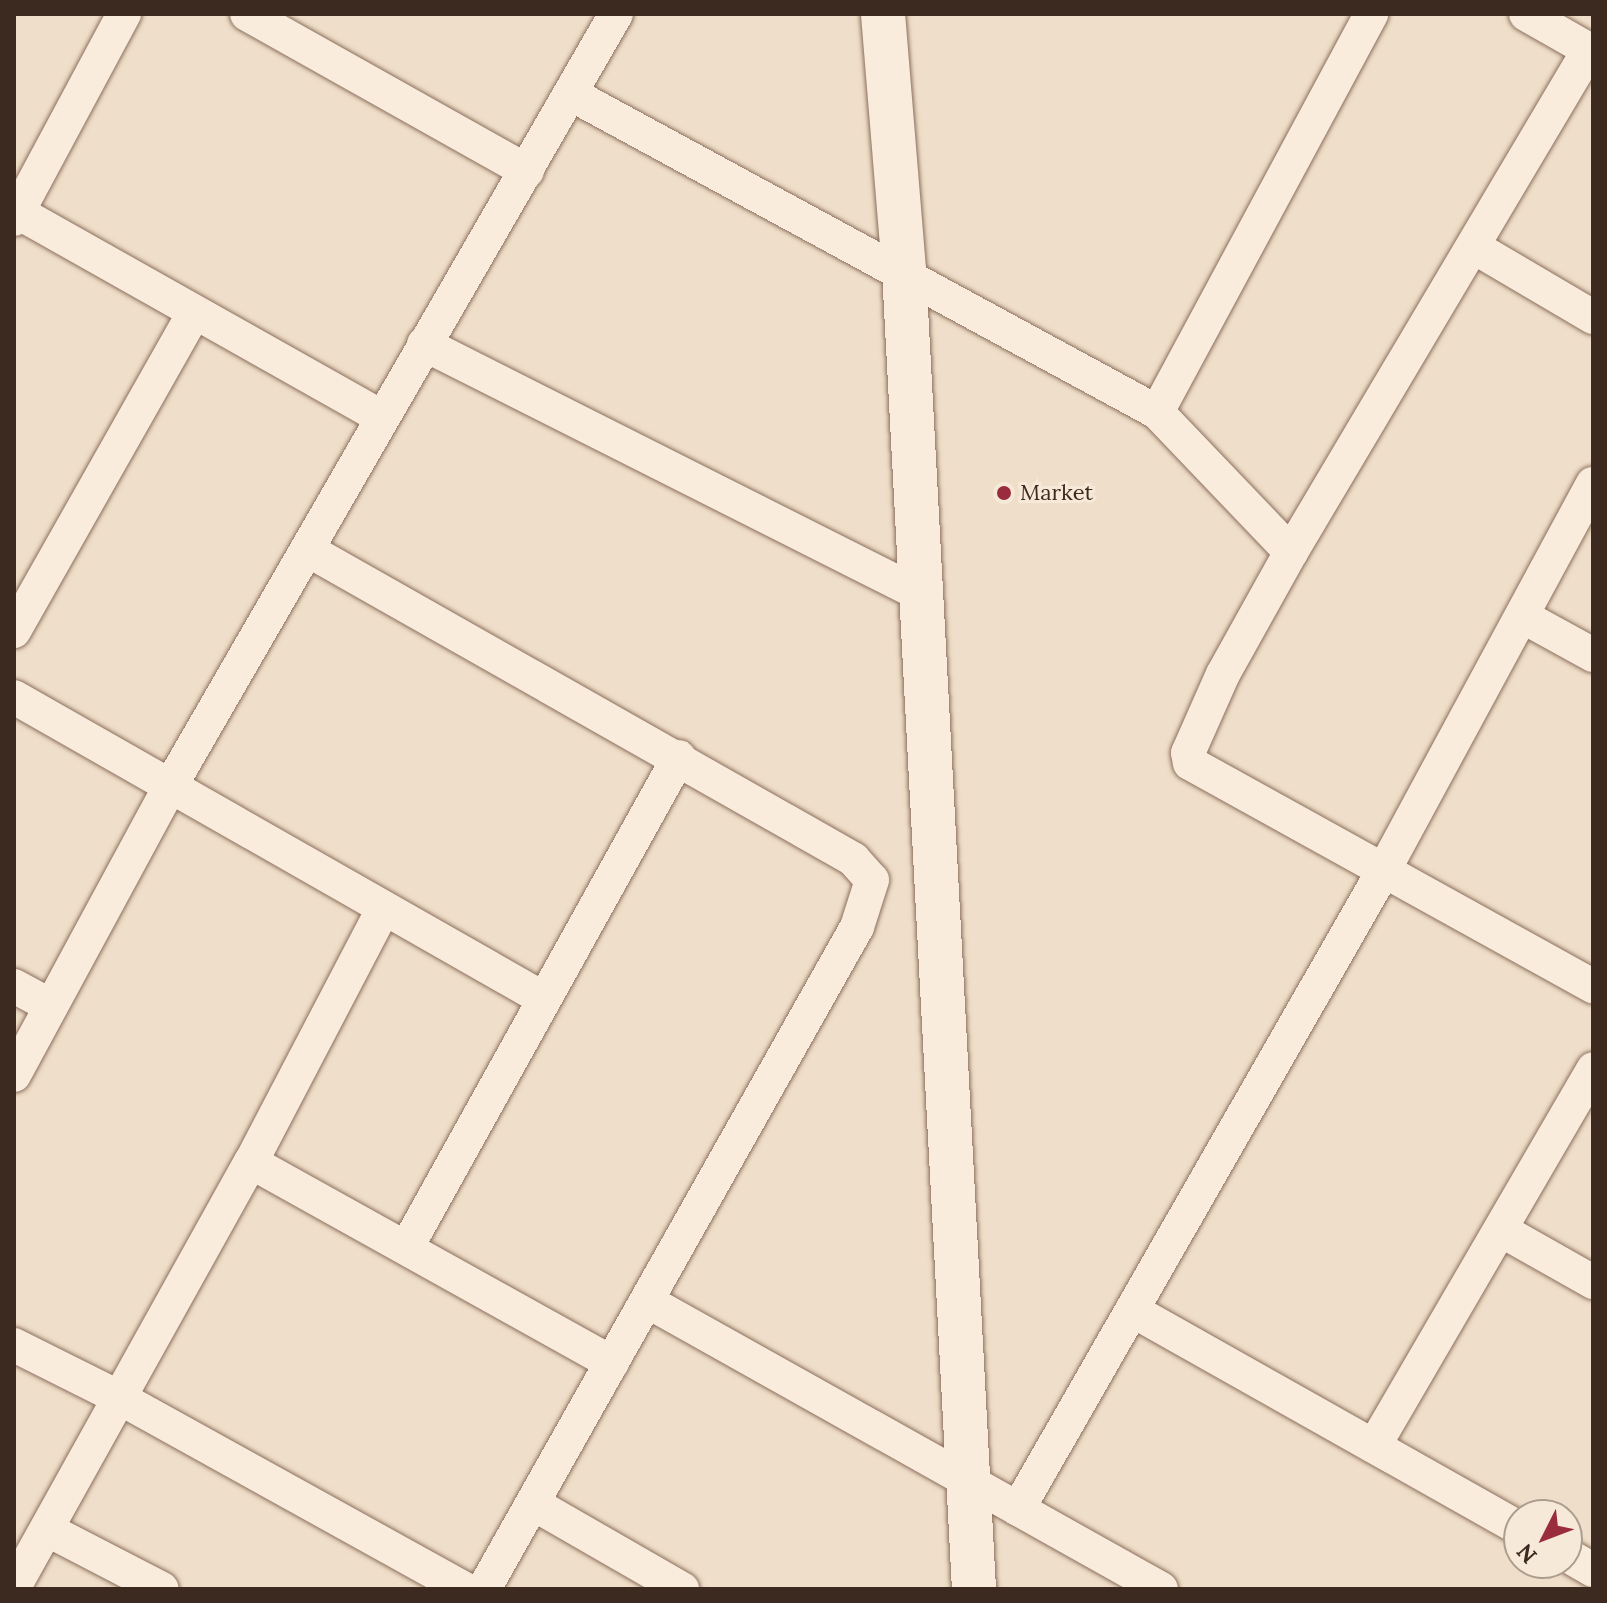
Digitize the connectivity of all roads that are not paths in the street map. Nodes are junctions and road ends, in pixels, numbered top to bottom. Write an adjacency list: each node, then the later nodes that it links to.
1 (124, 14): 10 (street)
2 (247, 14): 9 (street)
3 (616, 14): 8 (street)
4 (883, 14): 12 (street)
5 (1371, 14): 16 (street)
6 (1526, 14): 7 (street)
7 (1591, 51): 11 (street)
8 (571, 94): 9 (street); 12 (street)
9 (527, 171): 15 (street)
10 (15, 214): 13 (street)
11 (1474, 247): 14 (street); 20 (street)
12 (904, 271): 16 (street); 21 (street)
13 (194, 313): 17 (street); 23 (street)
14 (1593, 317)
15 (424, 344): 17 (street); 21 (street)
16 (1157, 412): 20 (street)
17 (382, 417): 19 (street)
18 (1593, 484): 22 (street)
19 (308, 550): 26 (street); 27 (street)
20 (1291, 552): 28 (street)
21 (922, 595): 46 (street)
22 (1524, 617): 24 (street); 28 (street)
23 (14, 631)
24 (1593, 655)
25 (14, 697): 27 (street)
26 (679, 757): 32 (street); 40 (street)
27 (171, 785): 29 (street); 33 (street)
28 (1384, 870): 31 (street); 41 (street)
29 (383, 909): 32 (street); 36 (street)
30 (14, 986): 33 (street)
31 (1593, 986)
32 (544, 999): 38 (street)
33 (51, 1006): 35 (street)
34 (1593, 1069): 37 (street)
35 (14, 1075)
36 (251, 1162): 38 (street); 44 (street)
37 (1501, 1230): 39 (street); 45 (street)
38 (408, 1245): 43 (street)
39 (1593, 1282)
40 (647, 1301): 43 (street); 46 (street)
41 (1132, 1310): 45 (street); 48 (street)
42 (14, 1345): 44 (street)
43 (612, 1363): 47 (street)
44 (118, 1397): 50 (street); 53 (street)
45 (1374, 1446): 49 (street)
46 (966, 1482): 48 (street); 56 (street)
47 (534, 1504): 54 (street); 55 (street)
48 (1018, 1509): 57 (street)
49 (1503, 1519)
50 (48, 1530): 51 (street); 52 (street)
51 (14, 1587)
52 (162, 1589)
53 (464, 1589)
54 (484, 1589)
55 (682, 1589)
56 (974, 1589)
57 (1161, 1589)

